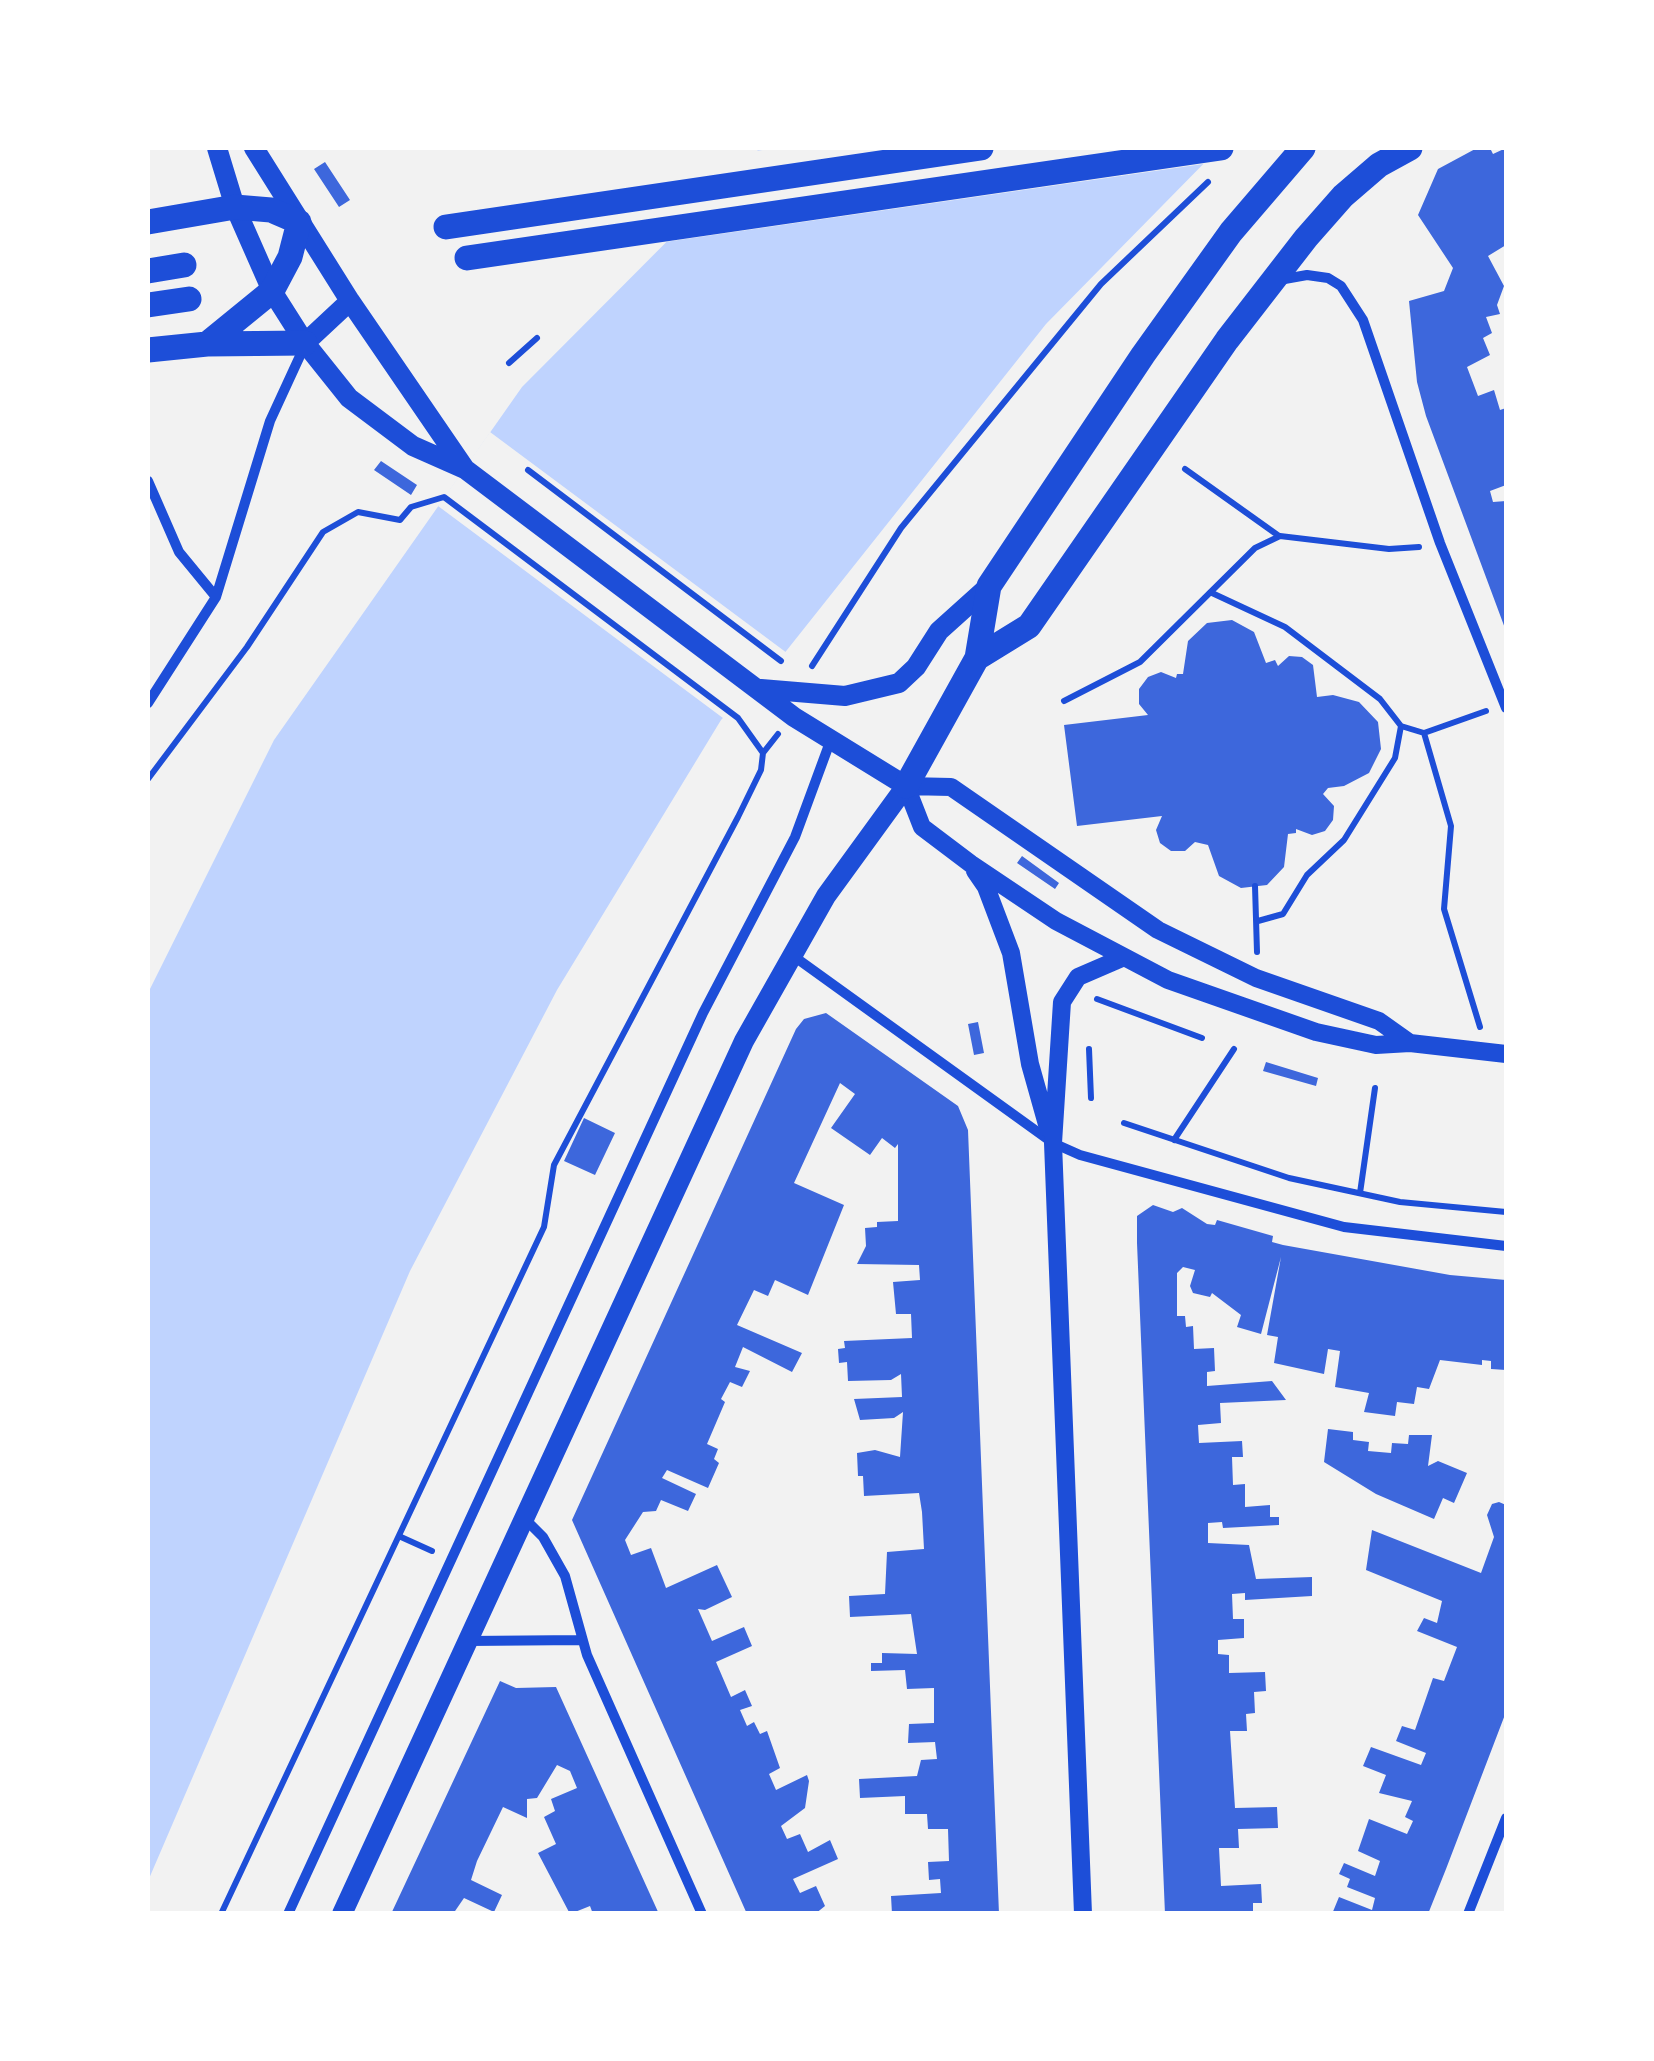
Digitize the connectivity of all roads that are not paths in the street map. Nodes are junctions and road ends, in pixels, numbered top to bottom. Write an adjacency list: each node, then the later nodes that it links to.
1 (218, 148): 7 (main road)
2 (254, 148): 9 (main road)
3 (982, 148): 10 (main road)
4 (1221, 148): 11 (main road)
5 (1302, 148): 24 (main road)
6 (1410, 148): 14 (main road)
7 (235, 207): 8 (main road); 9 (main road); 15 (main road)
8 (148, 222)
9 (299, 222): 15 (main road); 17 (main road)
10 (446, 227)
11 (467, 258)
12 (184, 265): 13 (main road)
13 (148, 271)
14 (1269, 283): 26 (main road); 29 (street)
15 (272, 291): 19 (main road); 20 (main road)
16 (189, 299): 18 (main road)
17 (350, 301): 20 (main road); 22 (main road)
18 (148, 304)
19 (207, 344): 20 (main road); 21 (main road)
20 (305, 344): 22 (main road); 25 (street)
21 (148, 350)
22 (465, 469): 27 (main road)
23 (148, 482): 25 (street)
24 (989, 586): 26 (main road); 27 (main road)
25 (216, 597): 28 (street)
26 (977, 658): 31 (main road)
27 (759, 689): 30 (main road)
28 (148, 703)
29 (1506, 706)
30 (830, 742): 31 (main road); 43 (street)
31 (906, 786): 32 (street); 33 (main road); 35 (street)
32 (971, 864): 34 (street); 37 (street)
33 (792, 954): 37 (street); 39 (main road)
34 (1122, 958): 35 (street); 37 (street)
35 (1410, 1043): 36 (street)
36 (1506, 1054)
37 (1053, 1142): 38 (street); 46 (street)
38 (1506, 1246)
39 (524, 1518): 40 (street); 41 (main road)
40 (582, 1640): 41 (street); 45 (street)
41 (468, 1641): 44 (main road)
42 (1506, 1818): 47 (street)
43 (288, 1914)
44 (342, 1914)
45 (702, 1914)
46 (1083, 1914)
47 (1468, 1914)

